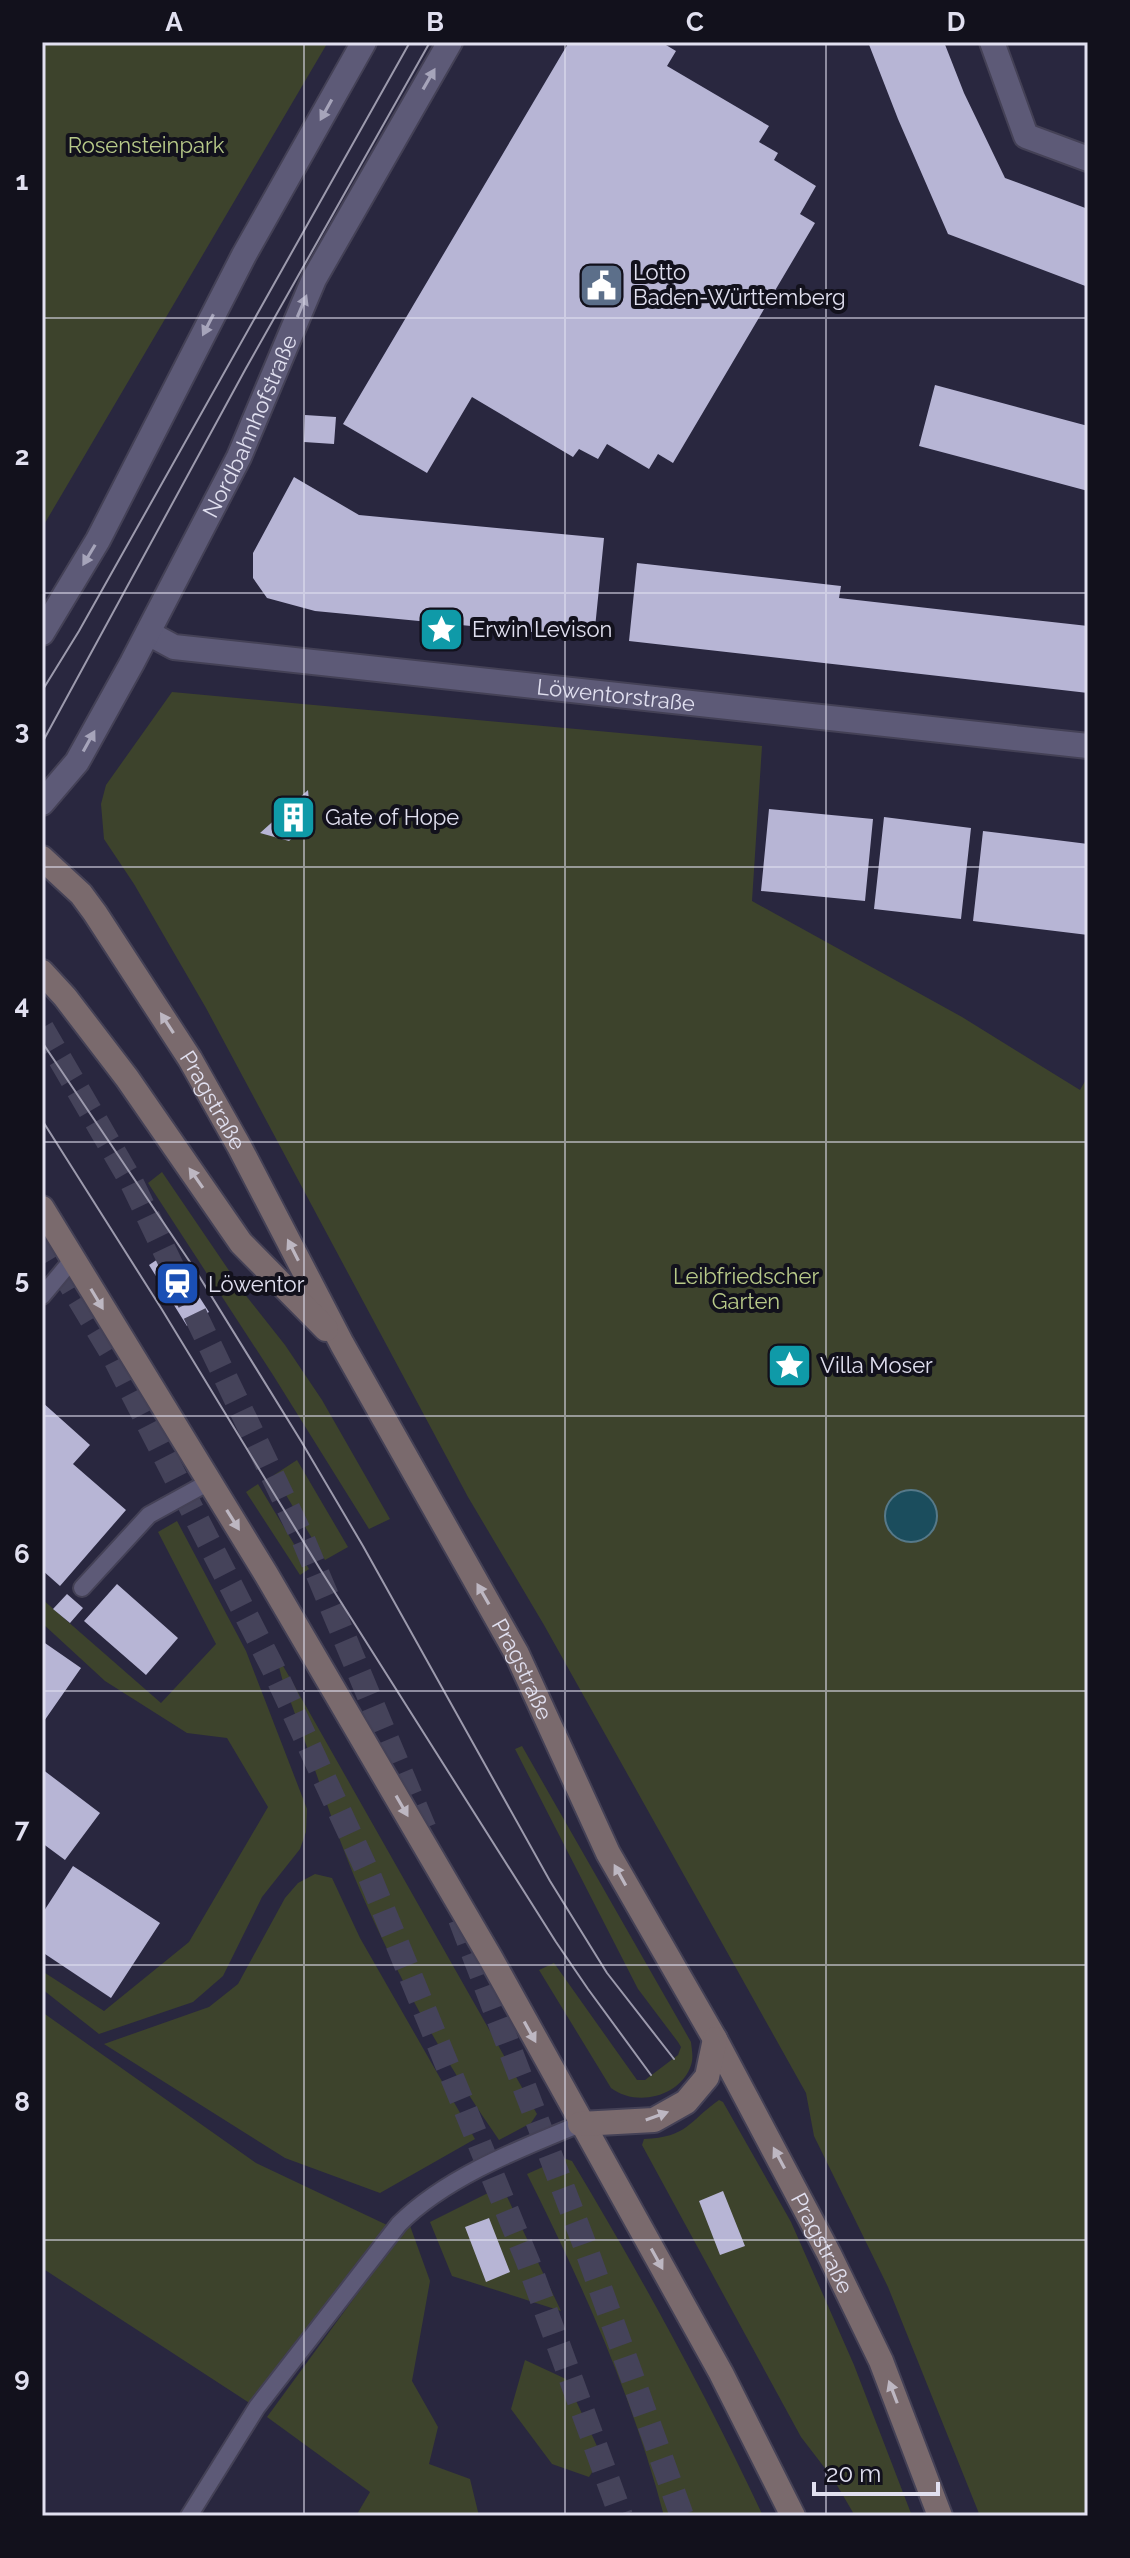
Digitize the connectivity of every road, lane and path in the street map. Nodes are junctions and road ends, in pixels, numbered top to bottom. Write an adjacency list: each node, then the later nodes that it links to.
1 (364, 42): 5 (street, one-way to 5)
2 (450, 42): 6 (street, Nordbahnhofstraße, one-way to 2)
3 (992, 42): 4 (street)
4 (1088, 159)
5 (42, 633)
6 (148, 633): 7 (street, Löwentorstraße); 8 (street, Nordbahnhofstraße, one-way to 6)
7 (1088, 746)
8 (42, 803)
9 (42, 858): 14 (main road, Pragstraße, one-way to 9)
10 (42, 972): 14 (main road, one-way to 10)
11 (42, 1208): 12 (main road)
12 (73, 1259): 13 (lane); 15 (main road, one-way to 15)
13 (42, 1296)
14 (342, 1344): 17 (main road, Pragstraße, one-way to 14)
15 (209, 1482): 16 (lane); 18 (main road, one-way to 18)
16 (82, 1588)
17 (715, 2039): 18 (main road, one-way to 17); 21 (main road, Pragstraße, one-way to 17)
18 (580, 2124): 19 (lane); 20 (main road, one-way to 20)
19 (189, 2516)
20 (793, 2516)
21 (940, 2516)

